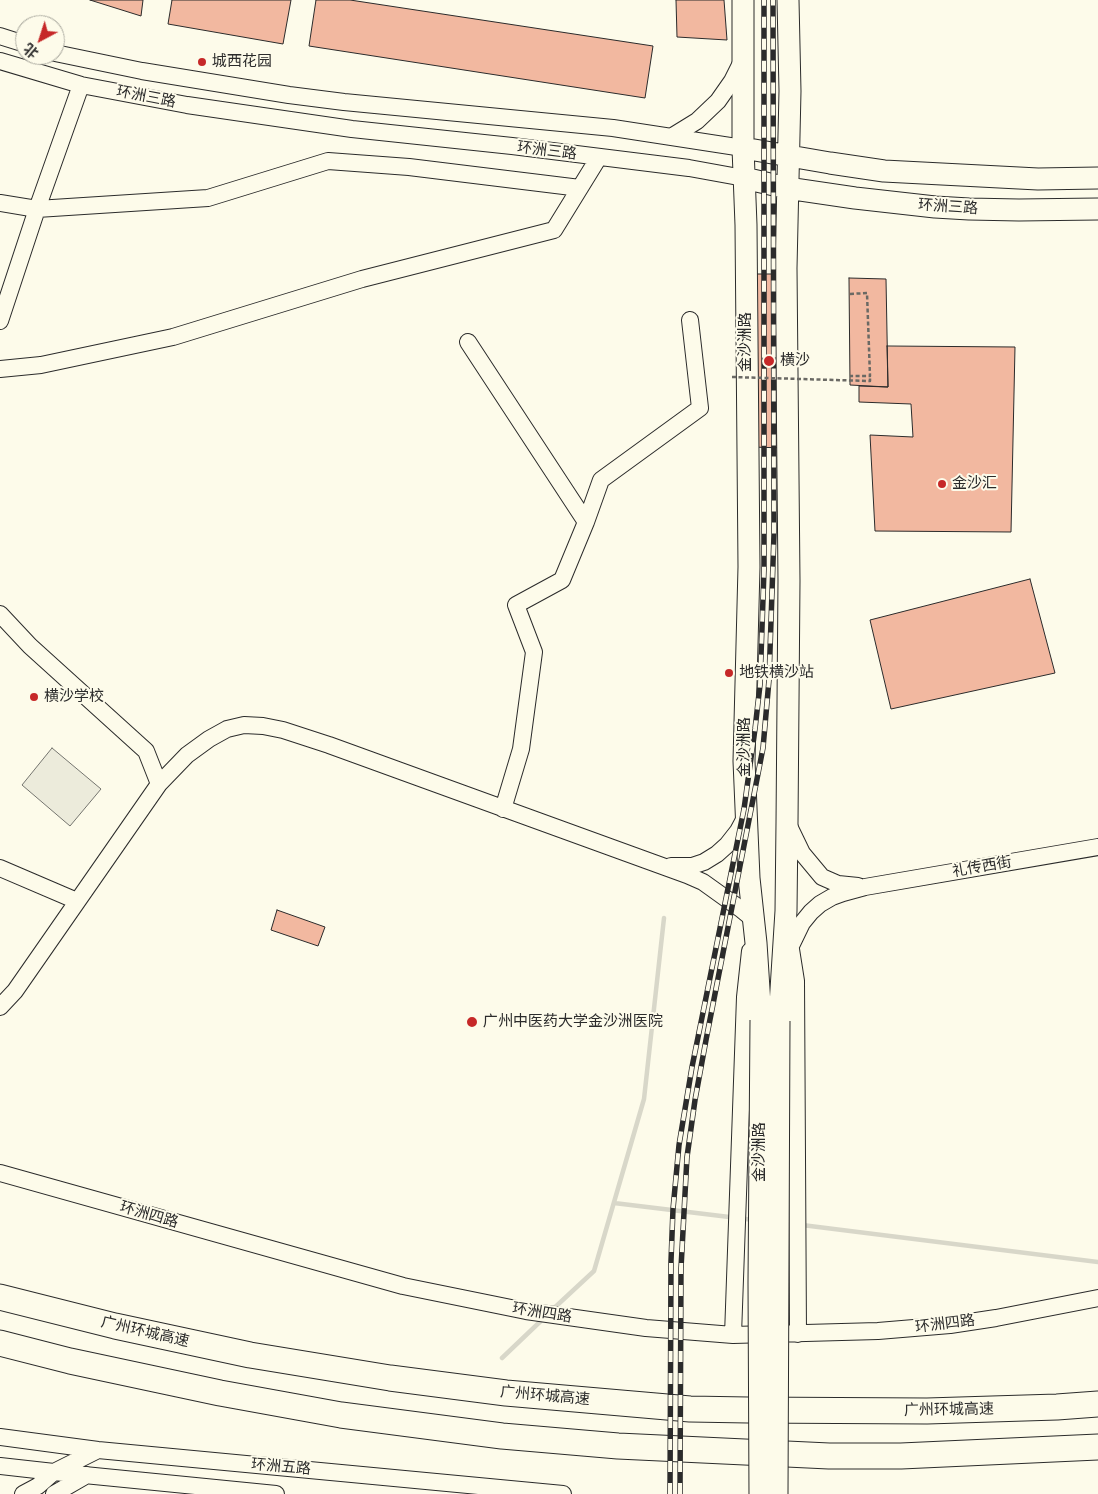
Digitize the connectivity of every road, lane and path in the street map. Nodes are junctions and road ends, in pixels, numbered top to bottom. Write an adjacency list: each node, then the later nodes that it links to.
1 (743, 0): 7 (main road, 金沙洲路)
2 (788, 0): 11 (main road, 金沙洲路)
3 (0, 36): 4 (street)
4 (15, 41)
5 (65, 55): 9 (street, 环洲三路)
6 (0, 61): 8 (street, 环洲三路)
7 (742, 61): 9 (street); 10 (main road, 金沙洲路)
8 (81, 85): 12 (street, 环洲三路); 18 (street)
9 (671, 137): 10 (street, 环洲三路)
10 (743, 148): 11 (main road, 环洲三路); 13 (main road, 金沙洲路)
11 (788, 156): 14 (main road, 环洲三路); 16 (main road, 金沙洲路)
12 (599, 157): 13 (street, 环洲三路); 15 (street)
13 (744, 178): 16 (main road, 环洲三路); 32 (main road, 金沙洲路)
14 (1098, 178)
15 (580, 188): 18 (street); 24 (street)
16 (787, 188): 19 (main road, 环洲三路); 33 (main road, 金沙洲路)
17 (0, 203): 18 (street)
18 (37, 209): 22 (street)
19 (1098, 209)
20 (850, 294): 26 (path)
21 (690, 320): 28 (street)
22 (0, 321)
23 (468, 342): 28 (street)
24 (0, 369)
25 (850, 376): 26 (path)
26 (870, 376): 27 (path, bridge)
27 (732, 377)
28 (586, 522): 31 (street)
29 (0, 614): 30 (street)
30 (159, 784): 31 (street); 38 (street)
31 (503, 809): 35 (street)
32 (746, 816): 35 (street); 40 (main road, 金沙洲路)
33 (787, 823): 37 (street); 39 (main road, 金沙洲路)
34 (1098, 847): 37 (street, 礼传西街)
35 (658, 865): 40 (street)
36 (0, 868): 38 (street)
37 (865, 887): 41 (street)
38 (77, 901): 43 (street)
39 (786, 911): 41 (street); 42 (main road, 金沙洲路)
40 (753, 919): 45 (main road, 金沙洲路); 50 (street)
41 (790, 944): 42 (street); 49 (street)
42 (781, 967): 45 (main road, 金沙洲路)
43 (8, 989): 44 (street)
44 (0, 1007)
45 (770, 1020): 64 (main road, 金沙洲路, bridge); 65 (main road, 金沙洲路, bridge)
46 (0, 1173): 50 (street, 环洲四路)
47 (0, 1297): 52 (highway, 广州环城高速)
48 (1098, 1298): 49 (street, 环洲四路)
49 (798, 1334): 50 (street, 环洲四路)
50 (733, 1335)
51 (0, 1343): 54 (highway)
52 (1098, 1404)
53 (0, 1437): 55 (street, 环洲五路)
54 (1098, 1447)
55 (98, 1450): 57 (street); 58 (street); 59 (street, 环洲五路)
56 (0, 1466): 57 (street, 环洲五路)
57 (54, 1472): 58 (street, 环洲五路); 60 (street)
58 (87, 1475): 61 (street); 62 (street, 环洲五路)
59 (544, 1493): 63 (street, 环洲五路)
60 (23, 1494)
61 (54, 1494)
62 (276, 1494)
63 (563, 1494)
64 (760, 1494)
65 (777, 1494)

